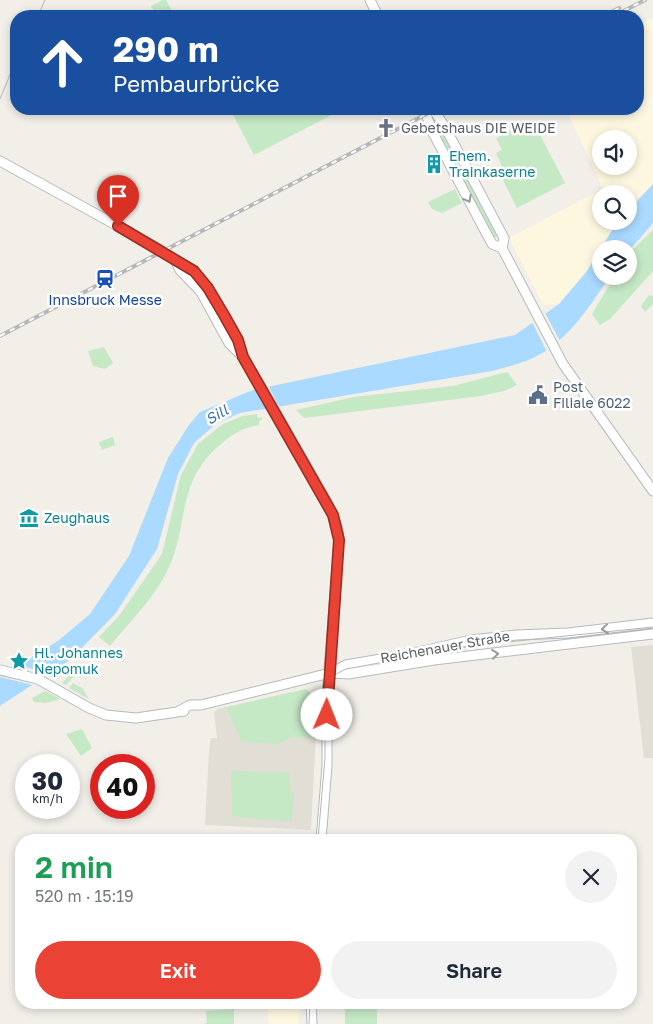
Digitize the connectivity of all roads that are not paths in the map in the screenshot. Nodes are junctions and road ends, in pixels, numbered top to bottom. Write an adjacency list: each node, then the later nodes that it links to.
1 (426, 115): 4 (street, one-way to 4)
2 (437, 115): 4 (street)
3 (0, 161): 9 (street)
4 (502, 248): 5 (street)
5 (653, 491)
6 (653, 623): 9 (street, Reichenauer Straße, one-way to 9)
7 (653, 634): 9 (street, Reichenauer Straße, one-way to 7)
8 (0, 670): 9 (street, Reichenauer Straße)
9 (330, 673): 10 (street)
10 (321, 834)
11 (311, 1009): 12 (street)
12 (311, 1023)

